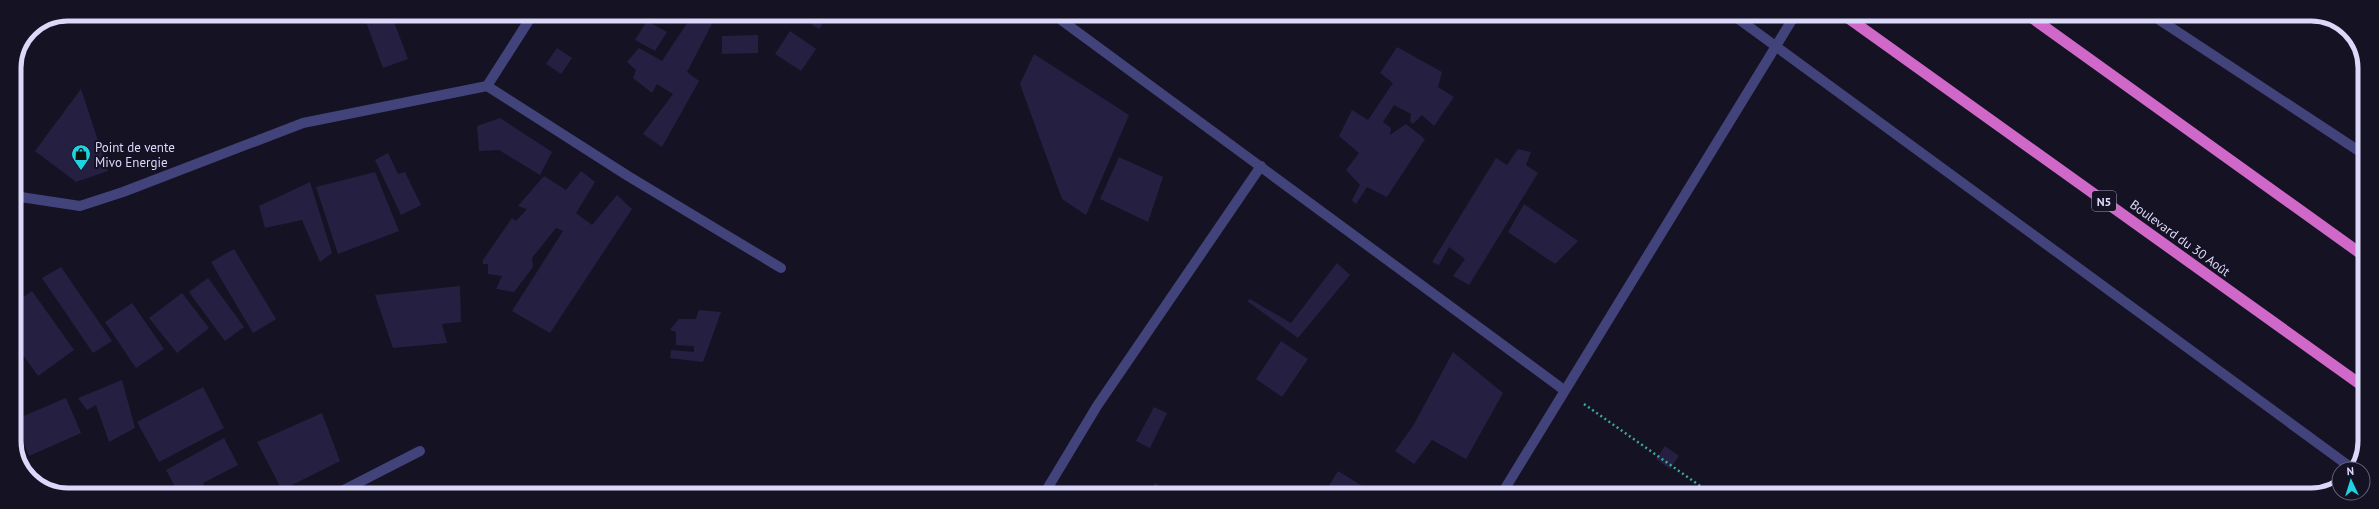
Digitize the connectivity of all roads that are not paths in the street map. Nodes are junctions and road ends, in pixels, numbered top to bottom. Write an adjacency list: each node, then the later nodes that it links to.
1 (529, 21): 9 (street)
2 (1063, 21): 11 (street)
3 (1742, 21): 8 (street)
4 (1791, 21): 8 (street)
5 (1852, 21): 15 (highway, Boulevard du 30 Août / N5)
6 (2036, 21): 13 (highway)
7 (2161, 21): 10 (street)
8 (1776, 46): 16 (street); 18 (street)
9 (487, 86): 12 (street); 14 (street)
10 (2358, 150)
11 (1261, 166): 16 (street); 20 (street)
12 (21, 197)
13 (2358, 252)
14 (781, 268)
15 (2358, 383)
16 (1564, 390): 21 (street)
17 (420, 451): 19 (street)
18 (2342, 461)
19 (348, 488)
20 (1048, 488)
21 (1505, 488)

